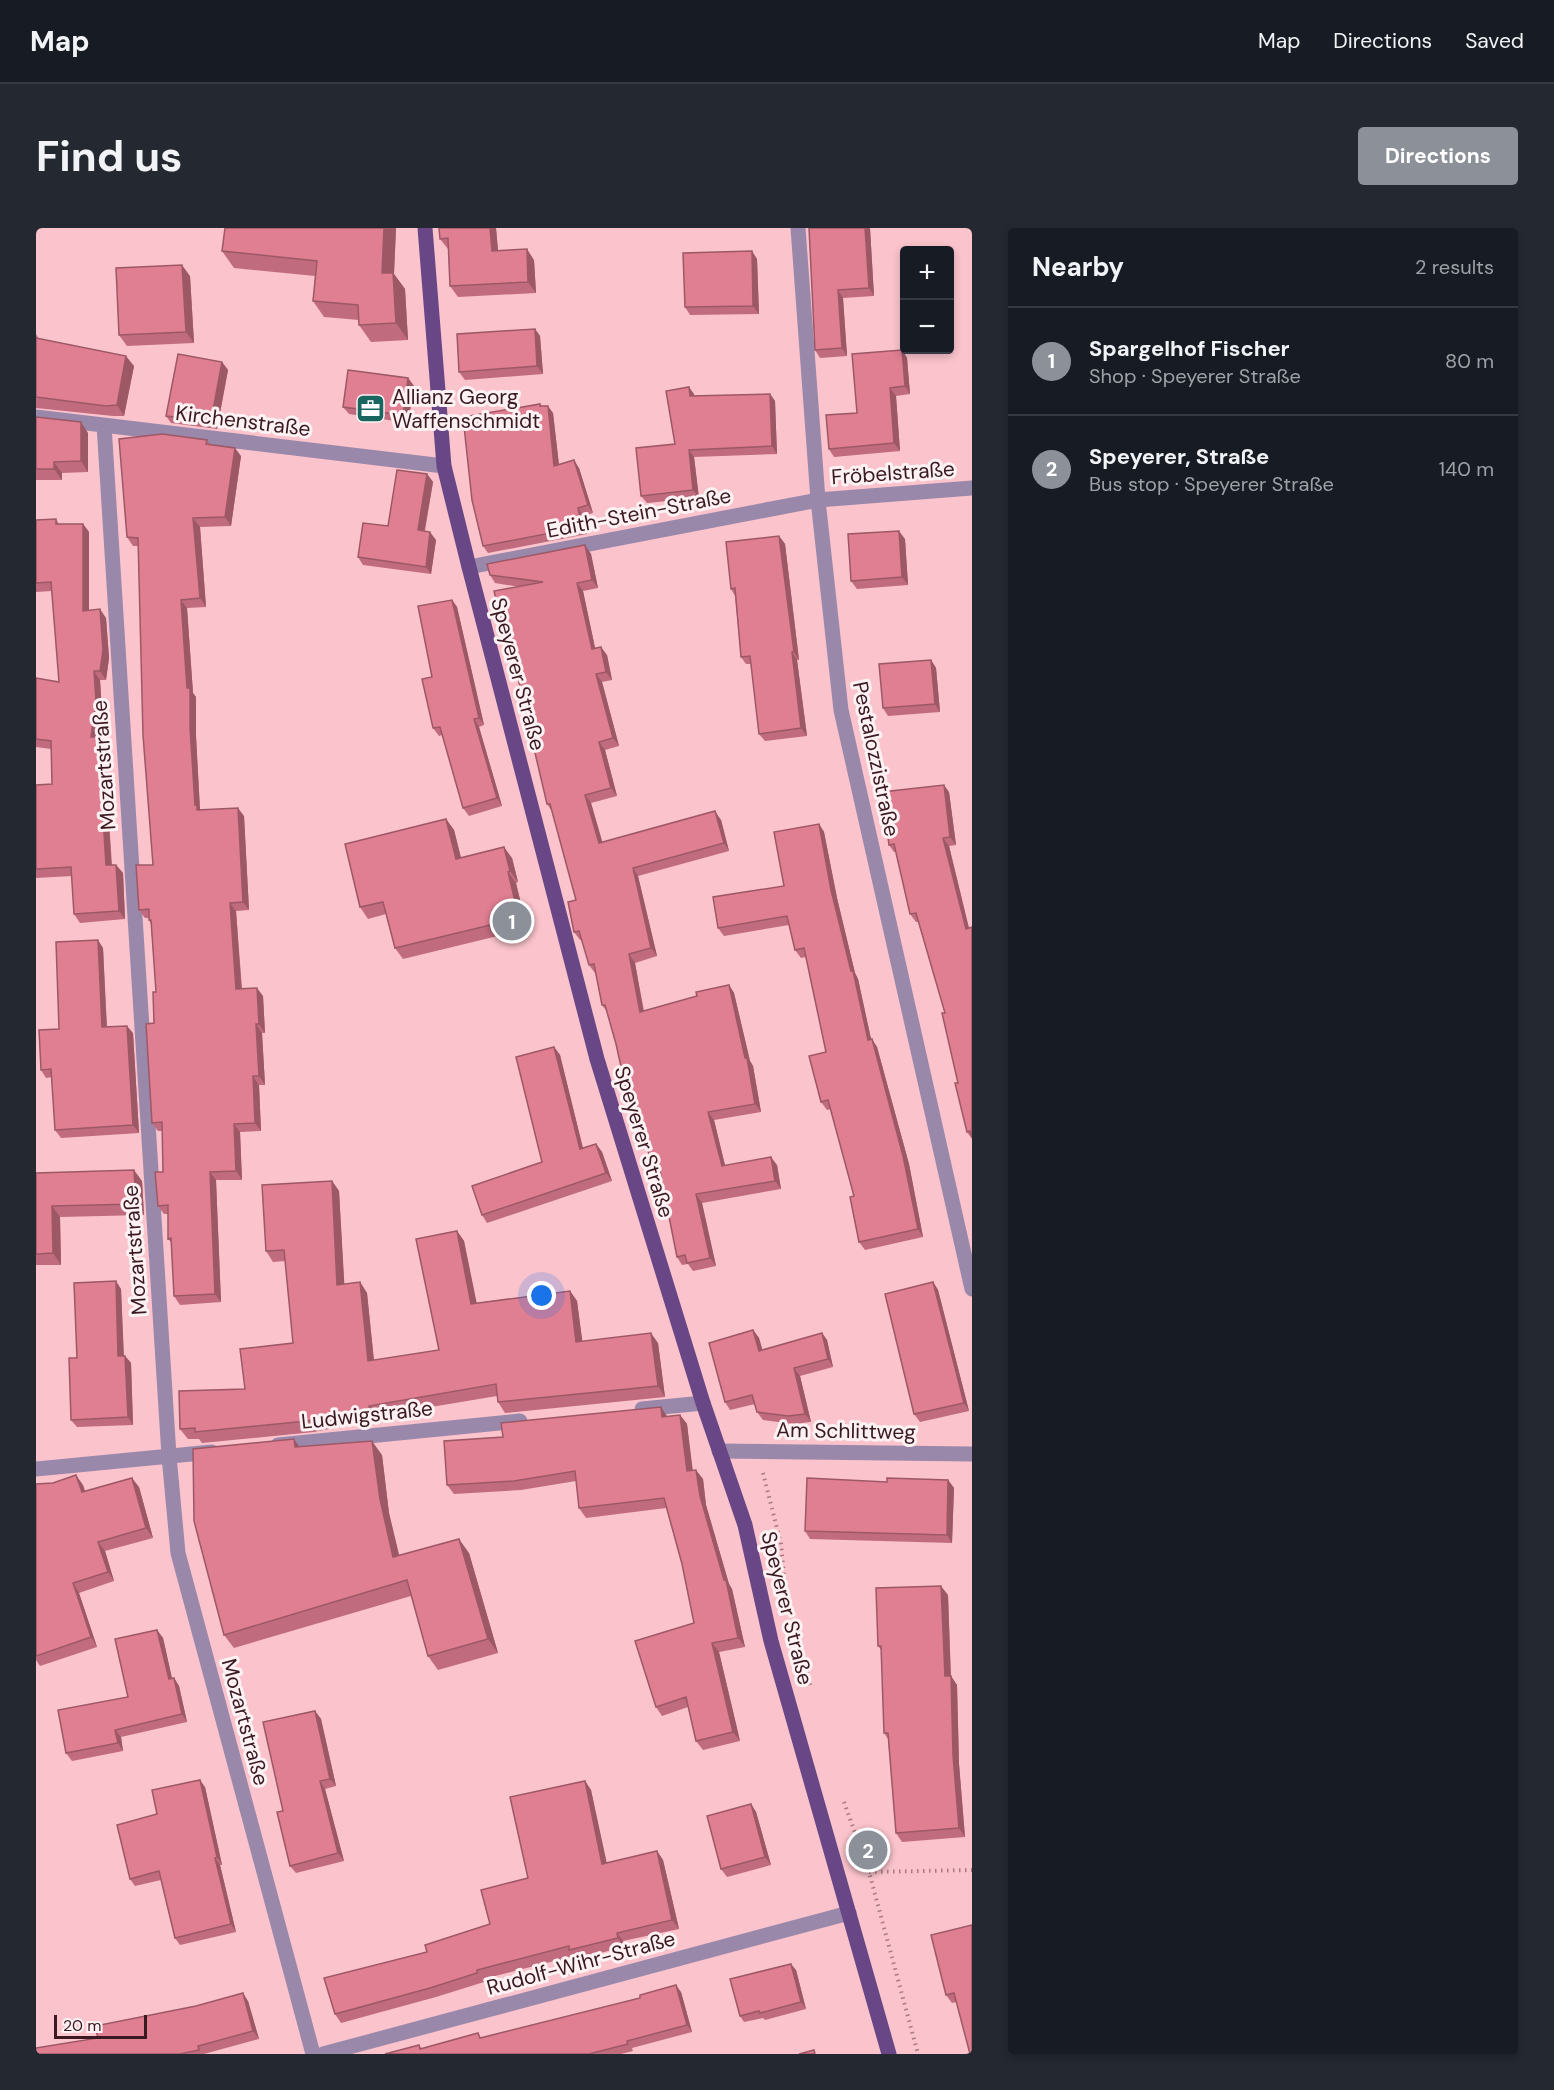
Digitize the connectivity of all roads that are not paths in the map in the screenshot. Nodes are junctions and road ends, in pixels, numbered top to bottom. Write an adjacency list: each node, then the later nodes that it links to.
1 (426, 228): 5 (main road, Speyerer Straße)
2 (798, 228): 7 (street, Pestalozzistraße)
3 (36, 417): 4 (street, Kirchenstraße)
4 (104, 425): 5 (street, Kirchenstraße); 17 (street, Mozartstraße)
5 (444, 466): 8 (main road, Speyerer Straße)
6 (972, 488): 7 (street, Fröbelstraße)
7 (818, 500): 8 (street, Edith-Stein-Straße); 9 (street, Pestalozzistraße)
8 (469, 567): 10 (main road, Speyerer Straße)
9 (972, 1289)
10 (703, 1403): 11 (street); 15 (main road, Speyerer Straße)
11 (632, 1410)
12 (537, 1419): 13 (street, Ludwigstraße)
13 (264, 1447)
14 (228, 1450): 17 (street)
15 (719, 1451): 16 (street, Am Schlittweg); 19 (main road, Speyerer Straße)
16 (972, 1454)
17 (169, 1456): 18 (street); 20 (street, Mozartstraße)
18 (36, 1469)
19 (849, 1913): 21 (street, Rudolf-Wihr-Straße); 22 (main road, Speyerer Straße)
20 (313, 2054)
21 (323, 2054)
22 (889, 2054)

